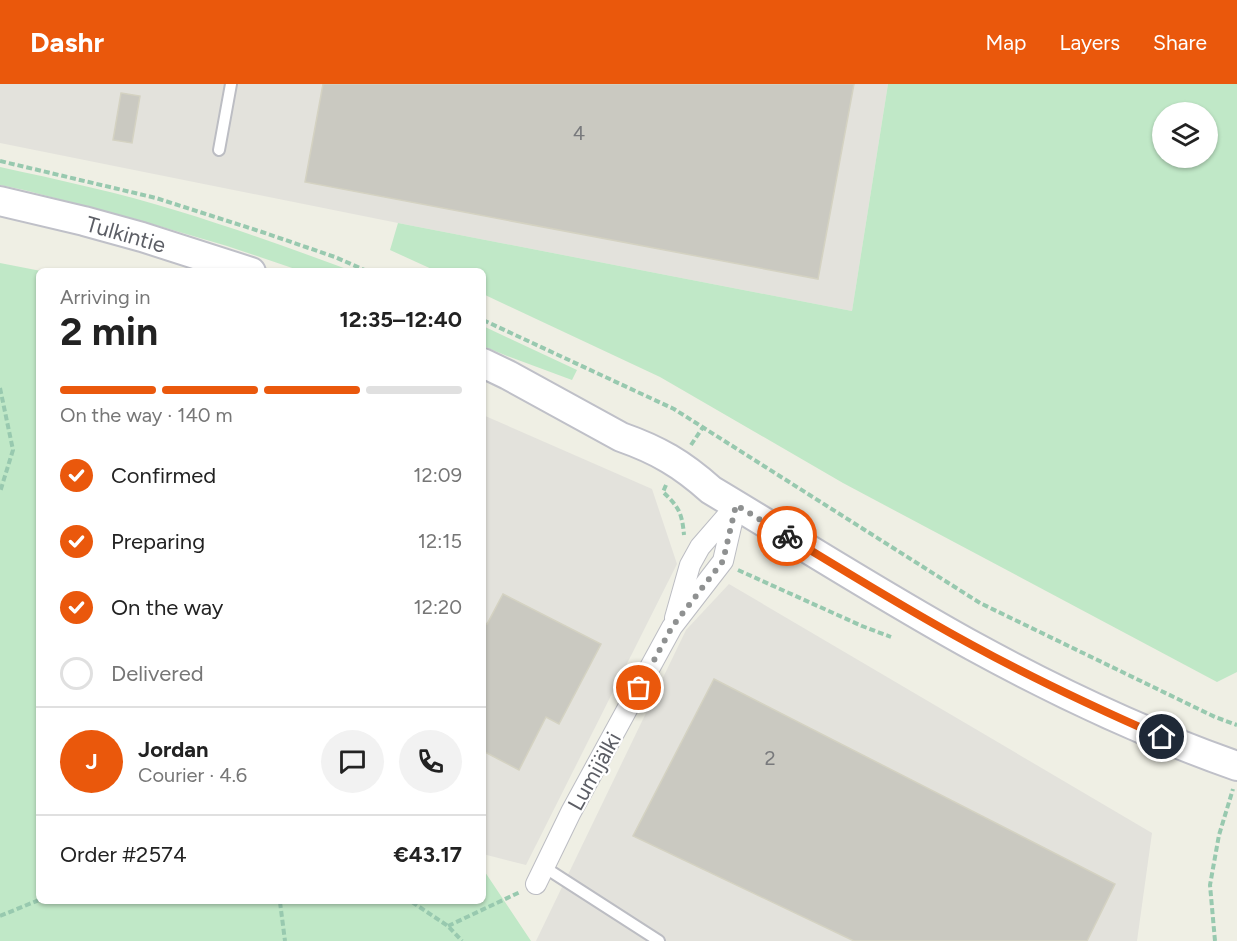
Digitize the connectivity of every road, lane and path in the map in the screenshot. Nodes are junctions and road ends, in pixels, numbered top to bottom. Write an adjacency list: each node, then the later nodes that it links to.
1 (231, 84): 2 (lane)
2 (219, 150)
3 (0, 161): 6 (path)
4 (0, 201): 5 (main road, Tulkintie)
5 (239, 268)
6 (360, 268)
7 (486, 321): 17 (path)
8 (486, 364): 11 (main road)
9 (0, 388): 10 (path)
10 (0, 492)
11 (736, 505): 13 (street, Lumijälki); 14 (street, Lumijälki); 18 (main road)
12 (683, 535): 13 (path)
13 (700, 547): 15 (street, Lumijälki)
14 (723, 561): 15 (street, Lumijälki); 16 (path)
15 (672, 627): 19 (street, Lumijälki)
16 (891, 637)
17 (1237, 725)
18 (1236, 776): 28 (path)
19 (540, 876): 24 (path); 27 (lane)
20 (36, 901): 23 (path)
21 (280, 904): 25 (path)
22 (415, 904): 24 (path)
23 (0, 916)
24 (448, 926): 26 (path)
25 (285, 941)
26 (462, 941)
27 (659, 941)
28 (1215, 941)

